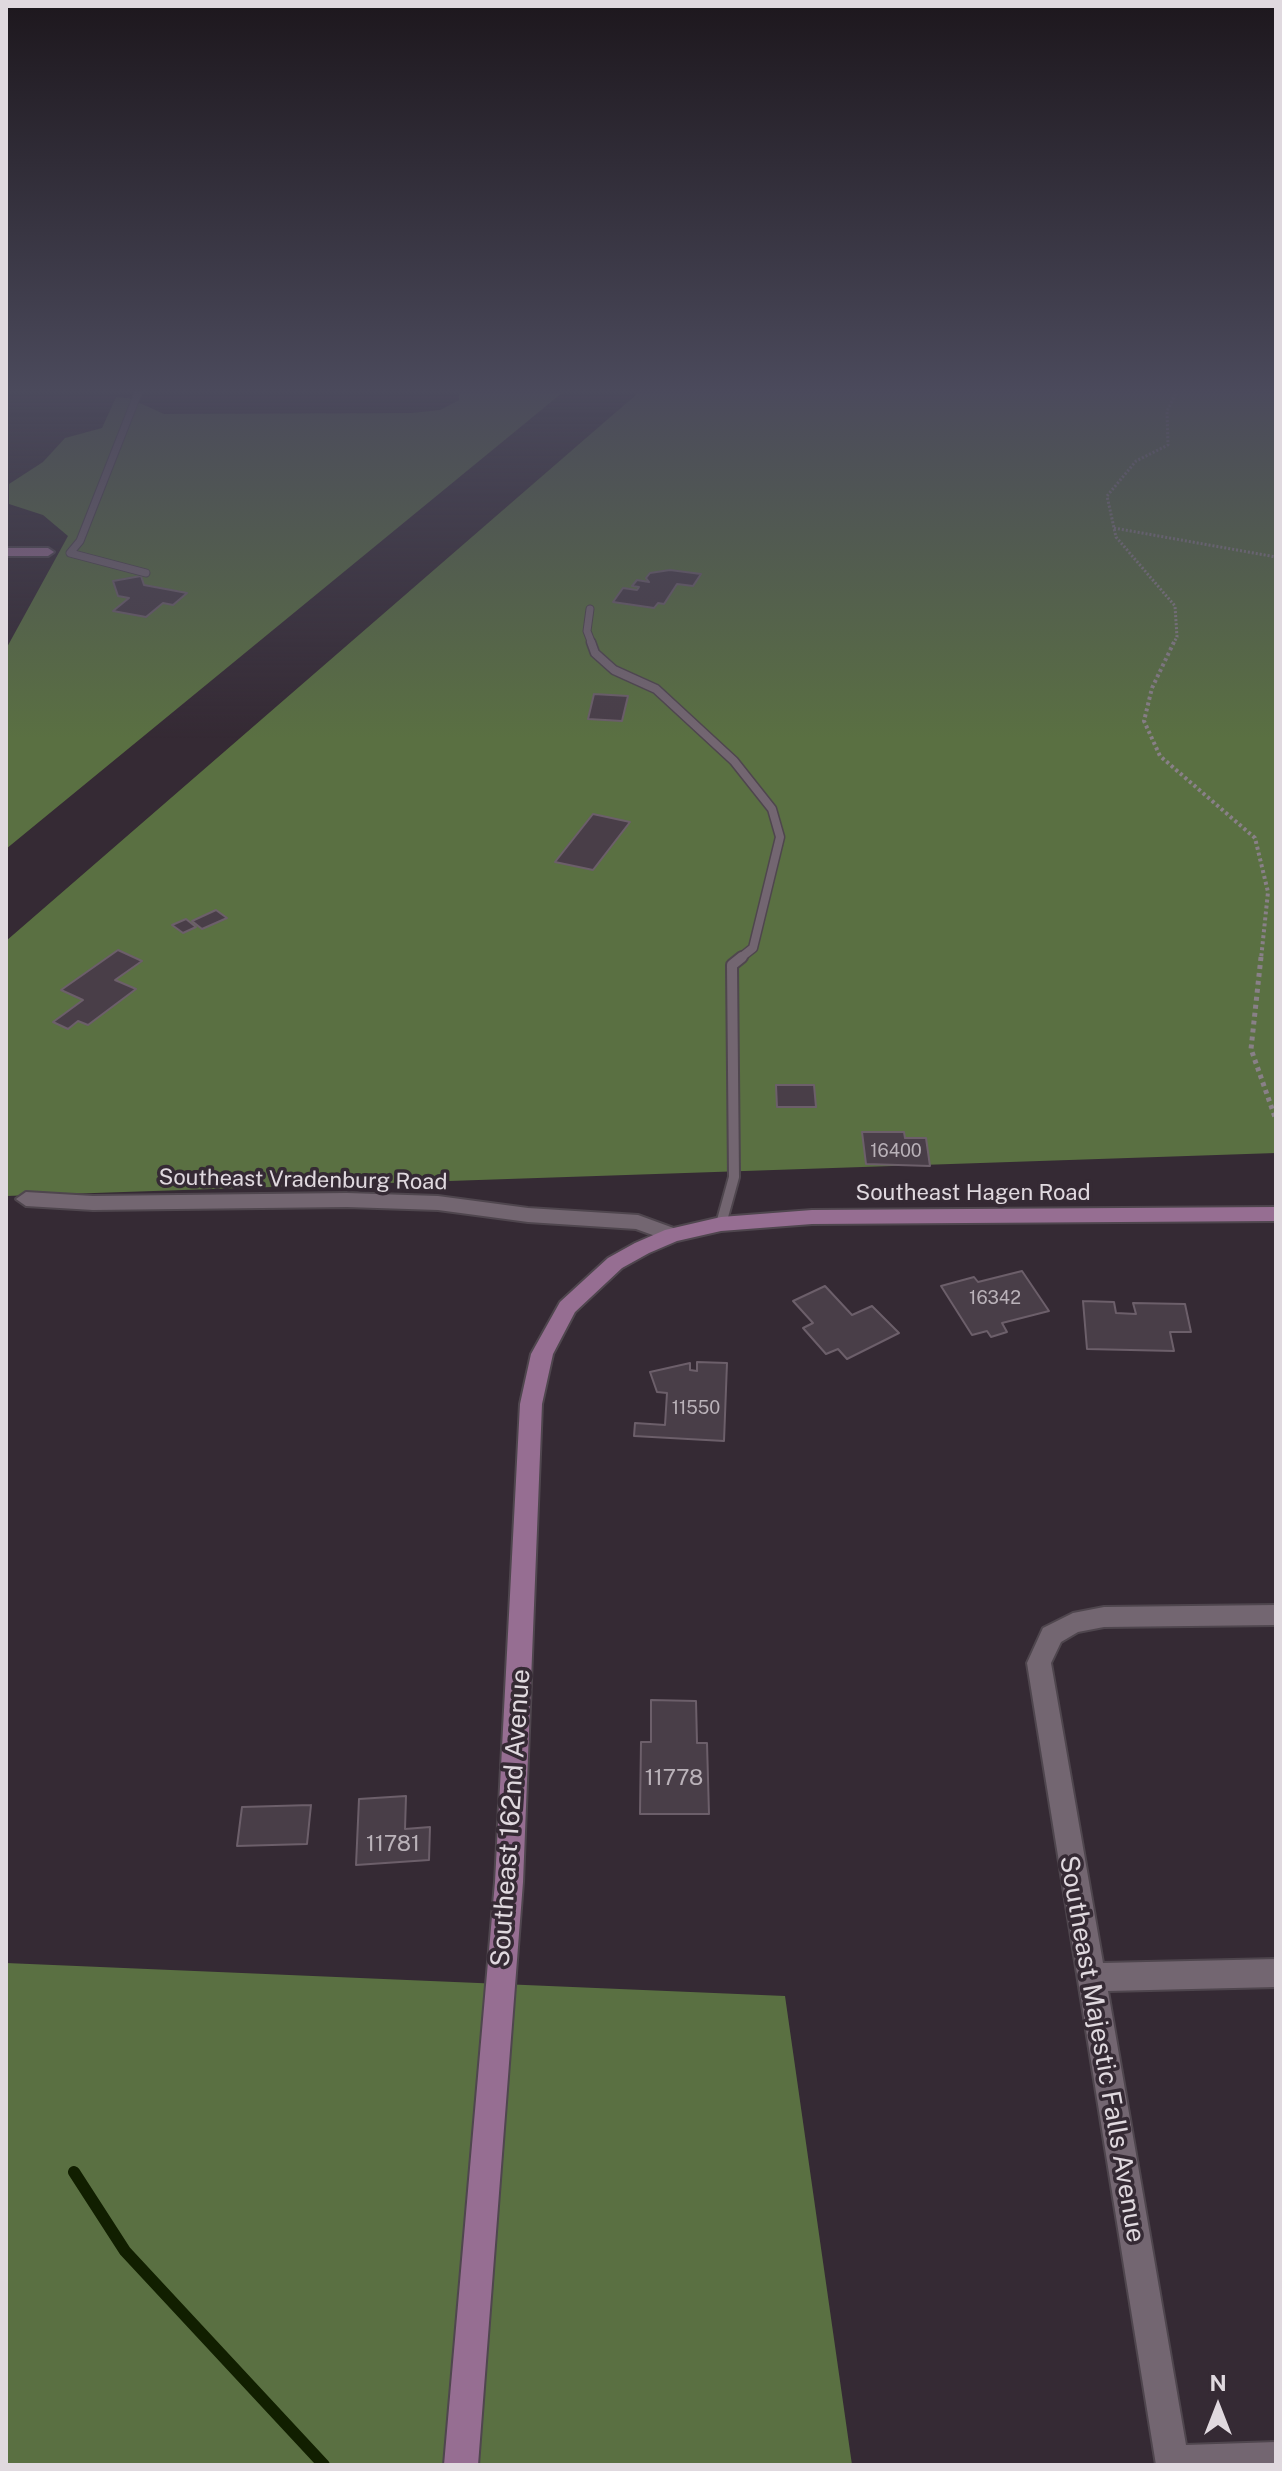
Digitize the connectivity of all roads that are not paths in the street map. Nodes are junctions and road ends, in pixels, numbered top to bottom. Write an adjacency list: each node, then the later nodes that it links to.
1 (93, 508): 4 (lane)
2 (6, 552): 3 (street)
3 (48, 552)
4 (146, 573)
5 (590, 609): 8 (lane)
6 (26, 1199): 9 (street, Southeast Vradenburg Road)
7 (1276, 1214): 8 (street, Southeast Hagen Road)
8 (721, 1224): 9 (street, Southeast Hagen Road)
9 (672, 1235): 15 (street, Southeast 162nd Avenue)
10 (1276, 1615): 12 (street, Southeast Majestic Falls Avenue)
11 (1276, 1973): 12 (street)
12 (1089, 1977): 14 (street, Southeast Majestic Falls Avenue)
13 (1276, 2459): 14 (street)
14 (1172, 2463)
15 (461, 2465)

